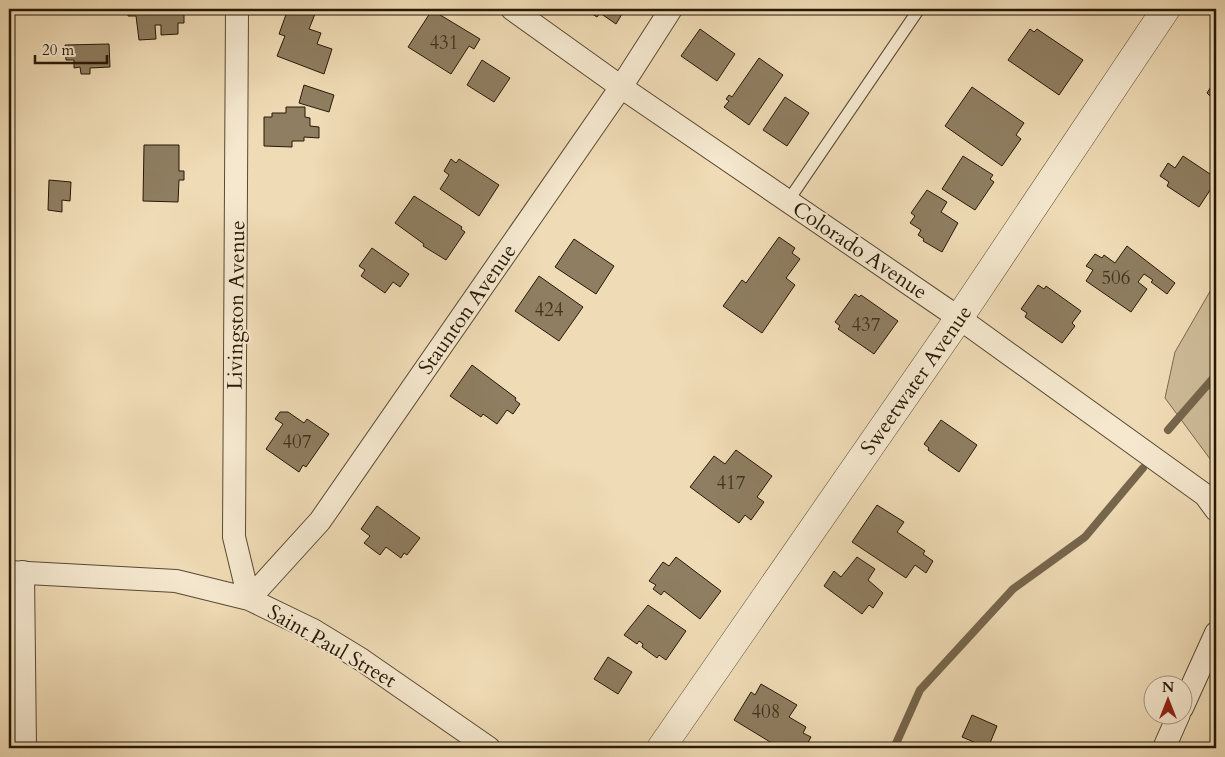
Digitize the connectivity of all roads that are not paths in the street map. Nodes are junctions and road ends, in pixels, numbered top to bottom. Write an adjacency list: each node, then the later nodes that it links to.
1 (238, 9): 11 (street, Livingston Avenue)
2 (512, 9): 6 (street, Colorado Avenue)
3 (671, 9): 6 (street, Staunton Avenue)
4 (919, 9): 7 (lane)
5 (1166, 9): 8 (street, Sweetwater Avenue)
6 (621, 87): 7 (street, Colorado Avenue); 11 (street, Staunton Avenue)
7 (788, 201): 8 (street, Colorado Avenue)
8 (959, 318): 9 (street, Colorado Avenue); 17 (street, Sweetwater Avenue)
9 (1211, 502)
10 (16, 572): 11 (street, Saint Paul Street); 15 (street)
11 (249, 599): 16 (street, Saint Paul Street)
12 (1216, 633): 13 (street)
13 (1192, 686)
14 (1175, 724): 18 (street)
15 (25, 748)
16 (489, 748)
17 (661, 748)
18 (1164, 748)

